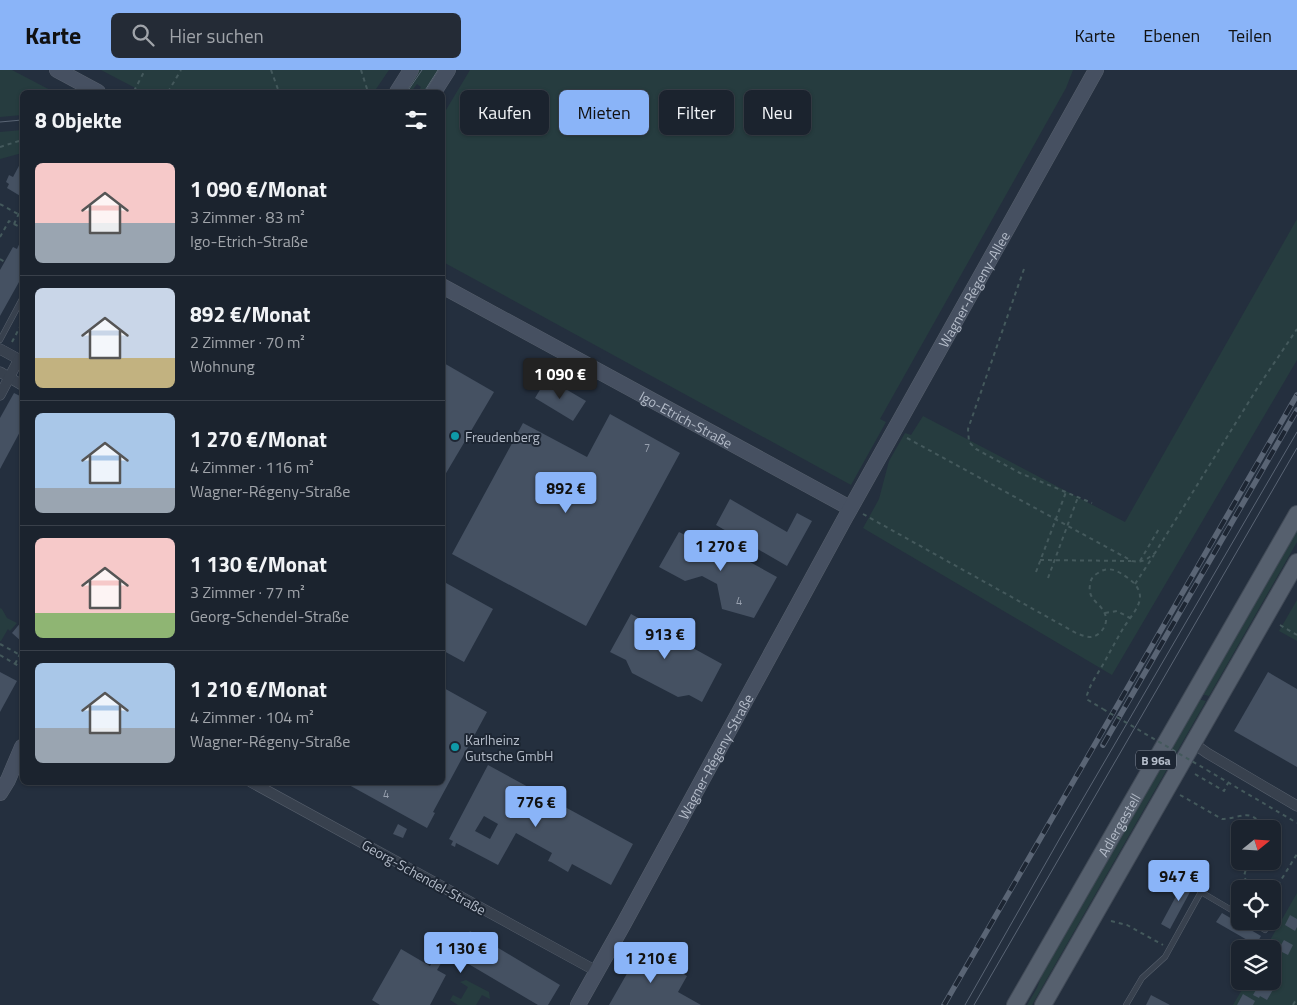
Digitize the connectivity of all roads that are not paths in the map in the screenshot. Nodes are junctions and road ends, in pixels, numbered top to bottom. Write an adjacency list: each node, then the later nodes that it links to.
1 (58, 70): 5 (street)
2 (411, 70): 6 (street)
3 (448, 70): 7 (street)
4 (1096, 70): 17 (street, Wagner-Régeny-Allee)
5 (94, 90)
6 (398, 90)
7 (435, 90)
8 (445, 288): 17 (street, Igo-Etrich-Straße)
9 (20, 303): 10 (lane)
10 (0, 340)
11 (5, 348): 12 (street)
12 (20, 360): 14 (street)
13 (0, 372): 14 (street)
14 (10, 378): 15 (street); 16 (street)
15 (20, 383)
16 (0, 395)
17 (850, 508): 27 (street, Wagner-Régeny-Straße)
18 (1297, 514): 29 (main road, Adlergestell / B 96a)
19 (1297, 562): 20 (main road, Adlergestell / B 96a)
20 (1192, 743): 25 (street); 30 (main road, Adlergestell / B 96a)
21 (20, 751): 24 (street)
22 (20, 763): 24 (street)
23 (255, 785): 27 (street, Georg-Schendel-Straße)
24 (4, 786)
25 (1297, 806)
26 (1231, 910): 31 (lane)
27 (598, 972): 28 (street, Wagner-Régeny-Straße)
28 (578, 1005)
29 (1015, 1005)
30 (1042, 1005)
31 (1126, 1005)

